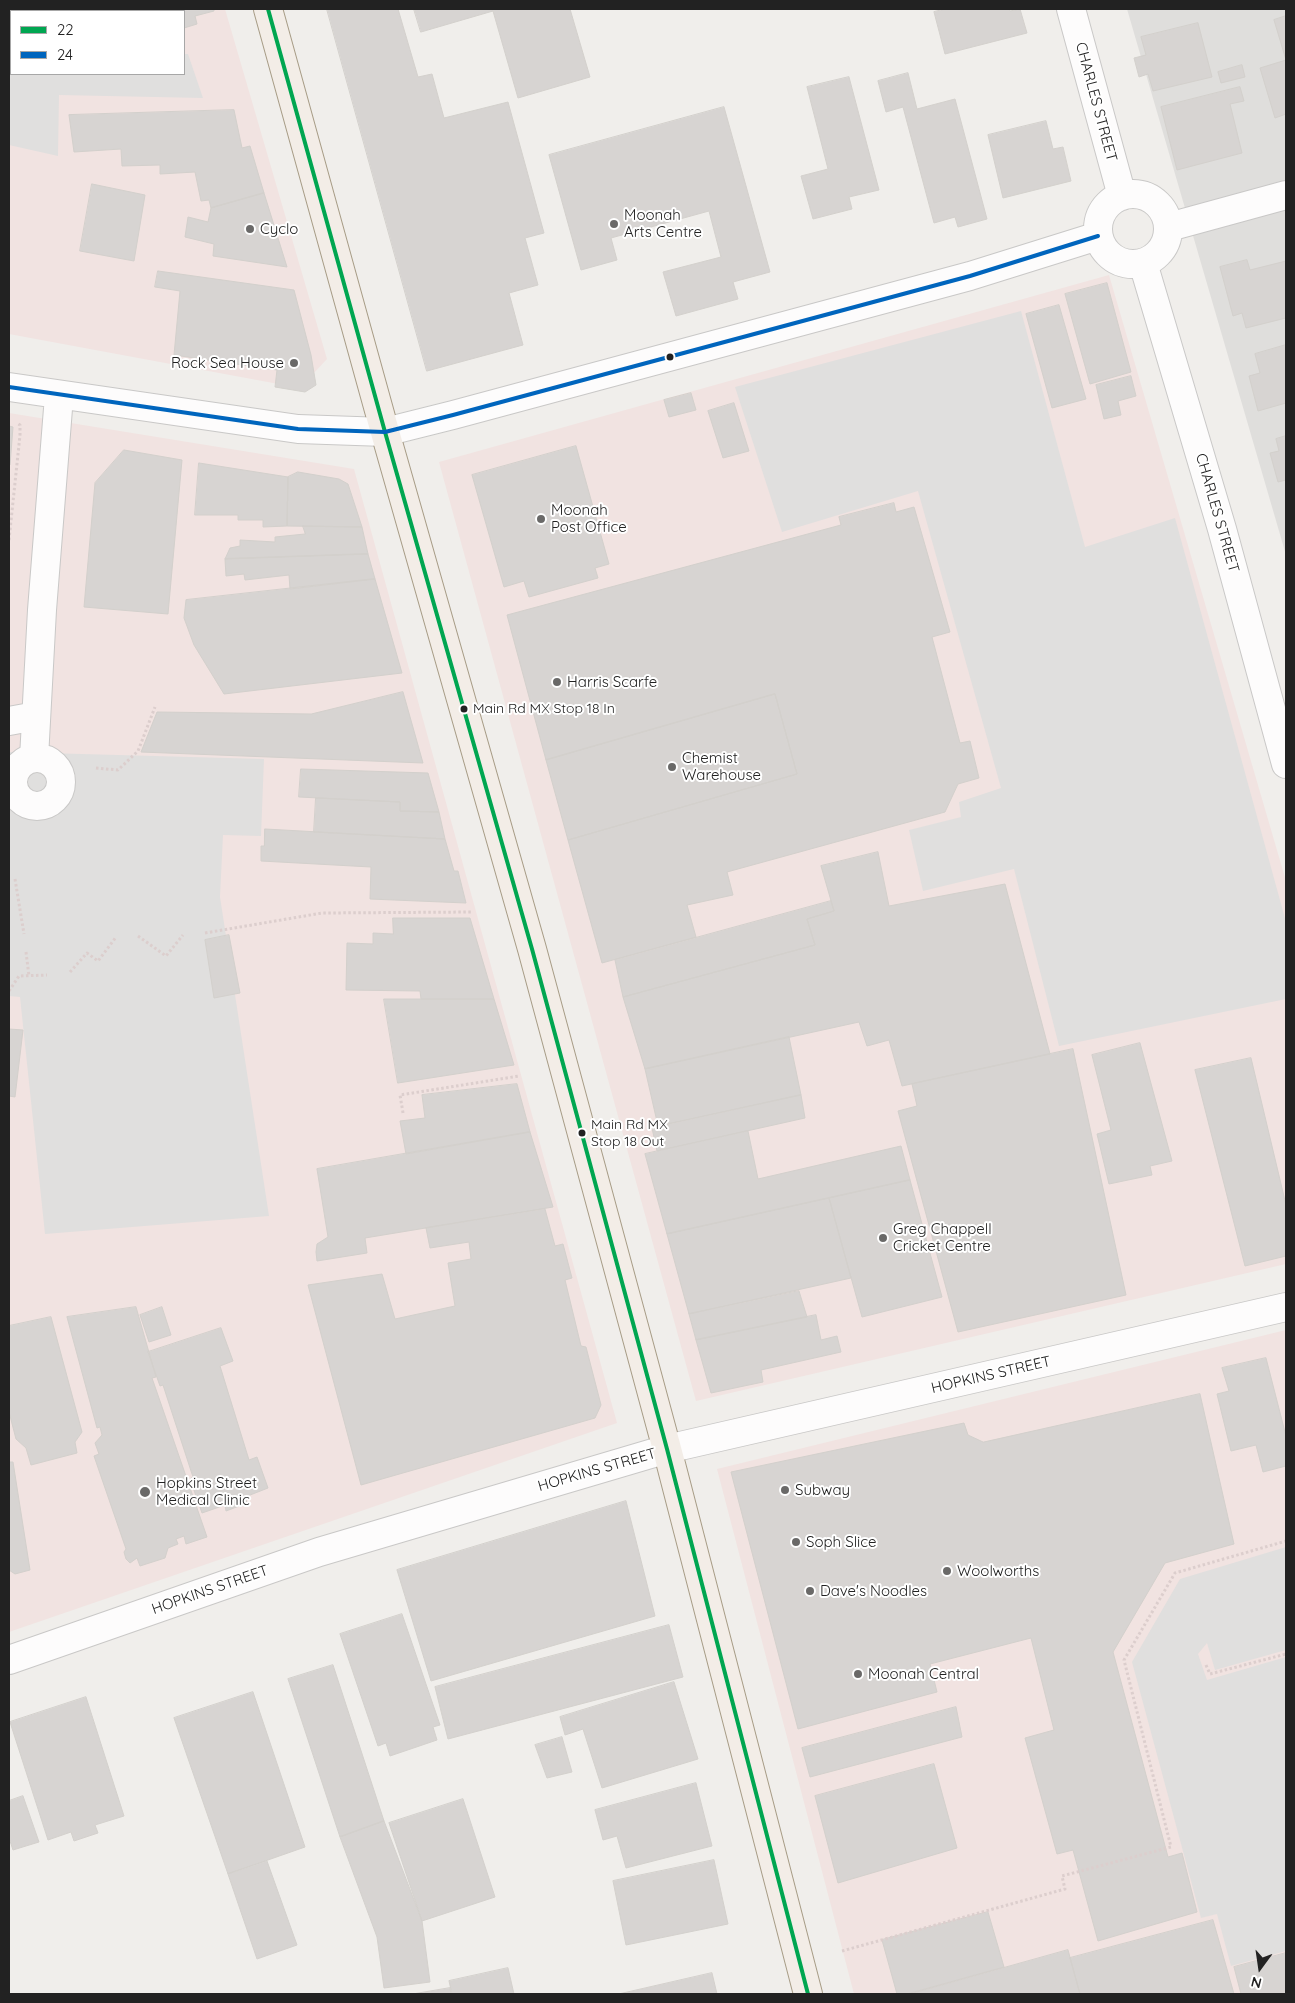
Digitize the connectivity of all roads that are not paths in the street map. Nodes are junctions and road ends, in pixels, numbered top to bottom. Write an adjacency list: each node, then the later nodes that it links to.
1 (268, 9): 10 (main road)
2 (1071, 9): 4 (street, CHARLES STREET)
3 (1286, 195): 5 (street)
4 (1122, 196): 5 (street); 6 (street)
5 (1169, 227): 7 (street)
6 (1098, 236): 7 (street); 10 (street)
7 (1143, 263): 14 (street, CHARLES STREET)
8 (9, 387): 9 (street)
9 (59, 396): 10 (street); 11 (street)
10 (385, 432): 16 (main road)
11 (36, 716): 12 (street); 13 (street)
12 (9, 721)
13 (34, 758)
14 (1286, 764)
15 (1286, 1307): 16 (street, HOPKINS STREET)
16 (667, 1449): 17 (street, HOPKINS STREET); 18 (main road)
17 (9, 1660)
18 (808, 1994)

